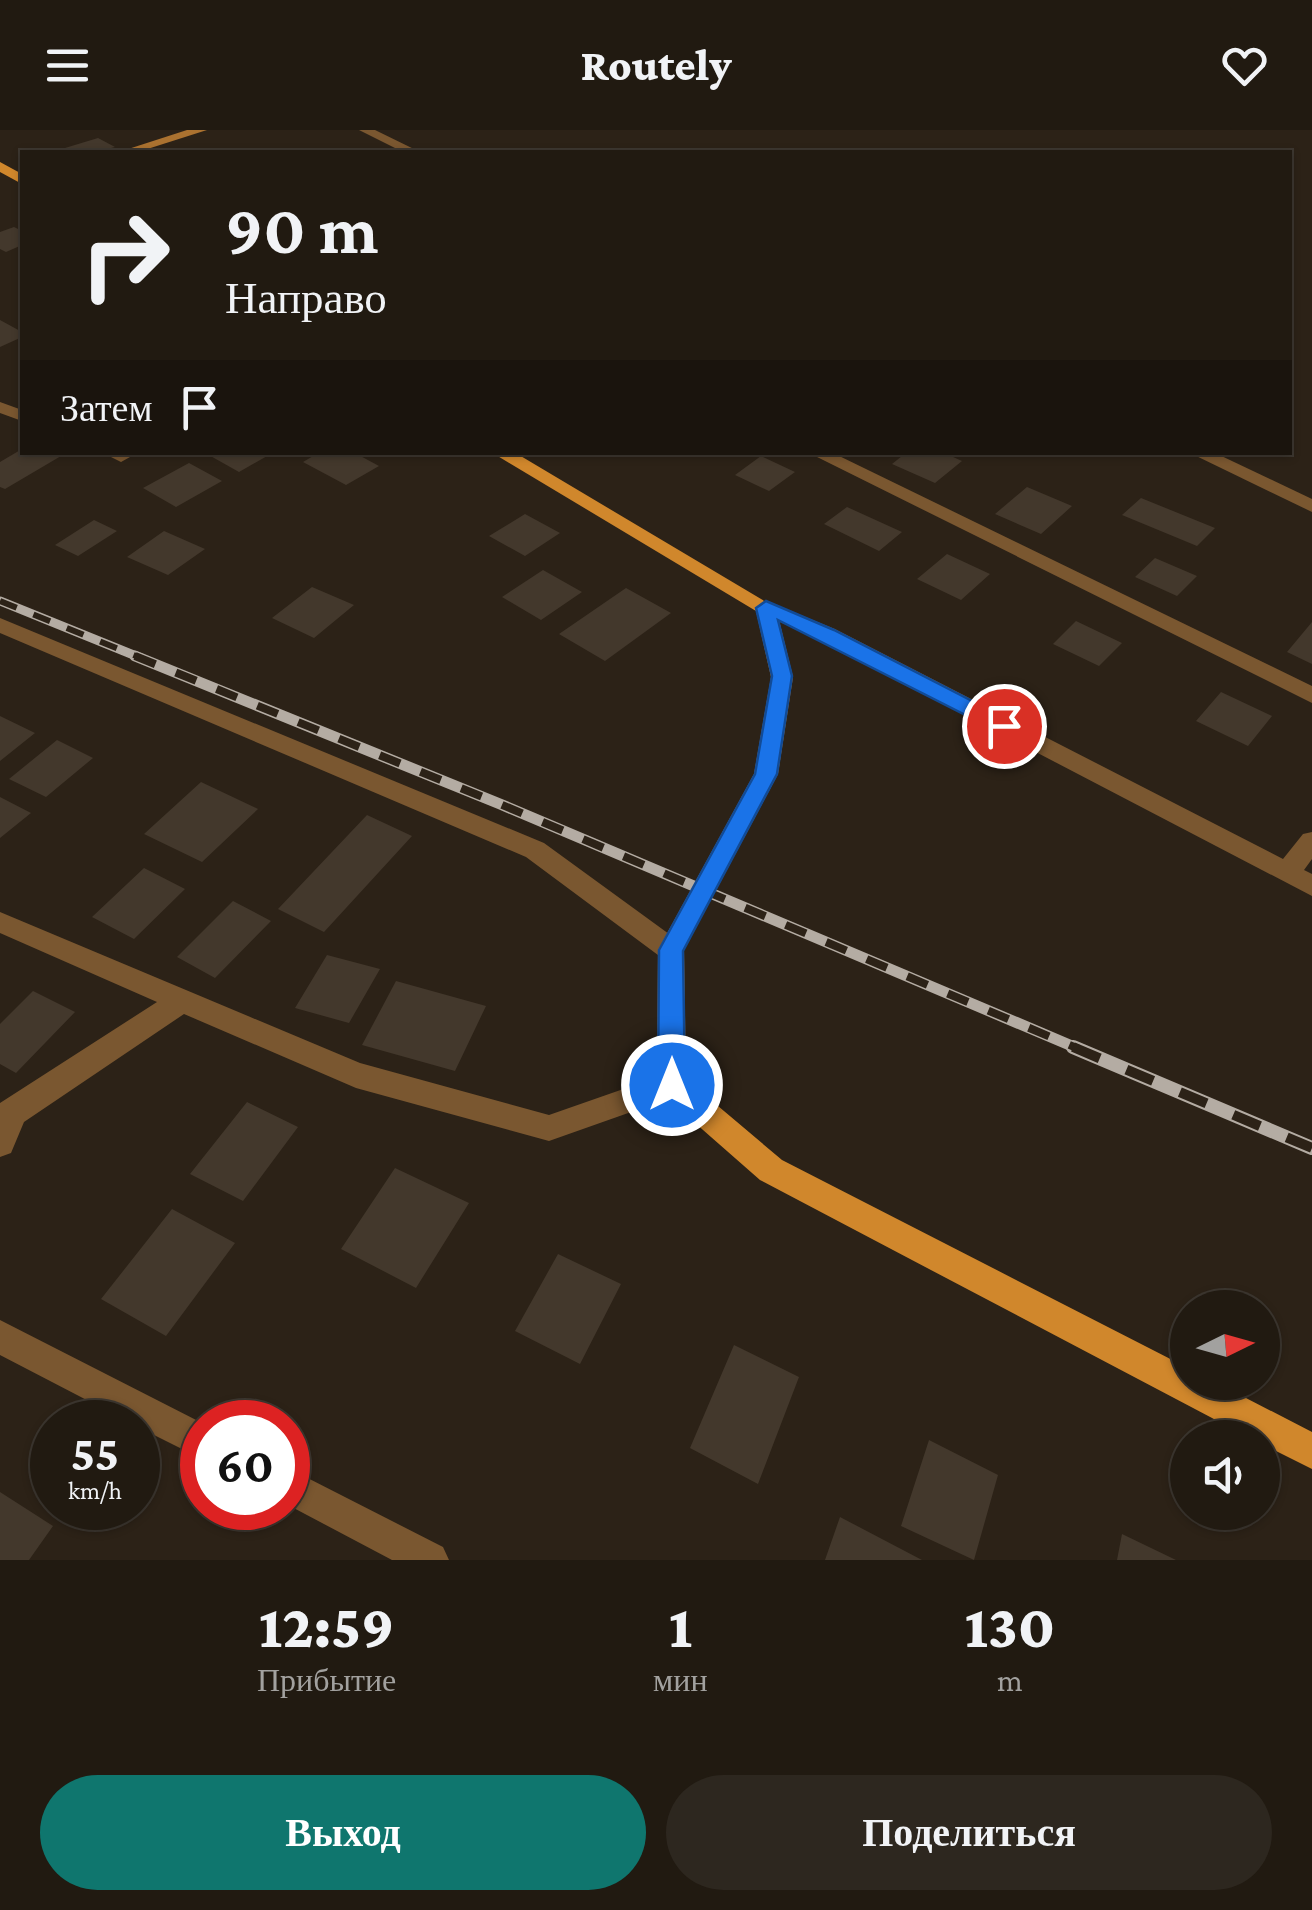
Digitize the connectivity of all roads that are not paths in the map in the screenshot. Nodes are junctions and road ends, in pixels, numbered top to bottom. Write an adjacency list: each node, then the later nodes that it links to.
1 (201, 130): 3 (street)
2 (365, 130): 4 (street)
3 (133, 150)
4 (409, 150)
5 (505, 455): 9 (main road)
6 (822, 455): 11 (street)
7 (1203, 455): 8 (street)
8 (1312, 506)
9 (766, 608): 13 (street); 16 (main road)
10 (0, 625): 16 (street)
11 (1312, 695)
12 (1312, 841): 13 (street)
13 (1288, 873): 14 (street)
14 (1312, 886)
15 (0, 922): 17 (street)
16 (671, 950): 18 (main road)
17 (182, 1000): 18 (street); 19 (street)
18 (672, 1085): 23 (main road)
19 (6, 1115): 20 (street)
20 (0, 1143)
21 (0, 1337): 22 (street)
22 (180, 1431)
23 (1312, 1451)
24 (310, 1497): 25 (street)
25 (430, 1560)

